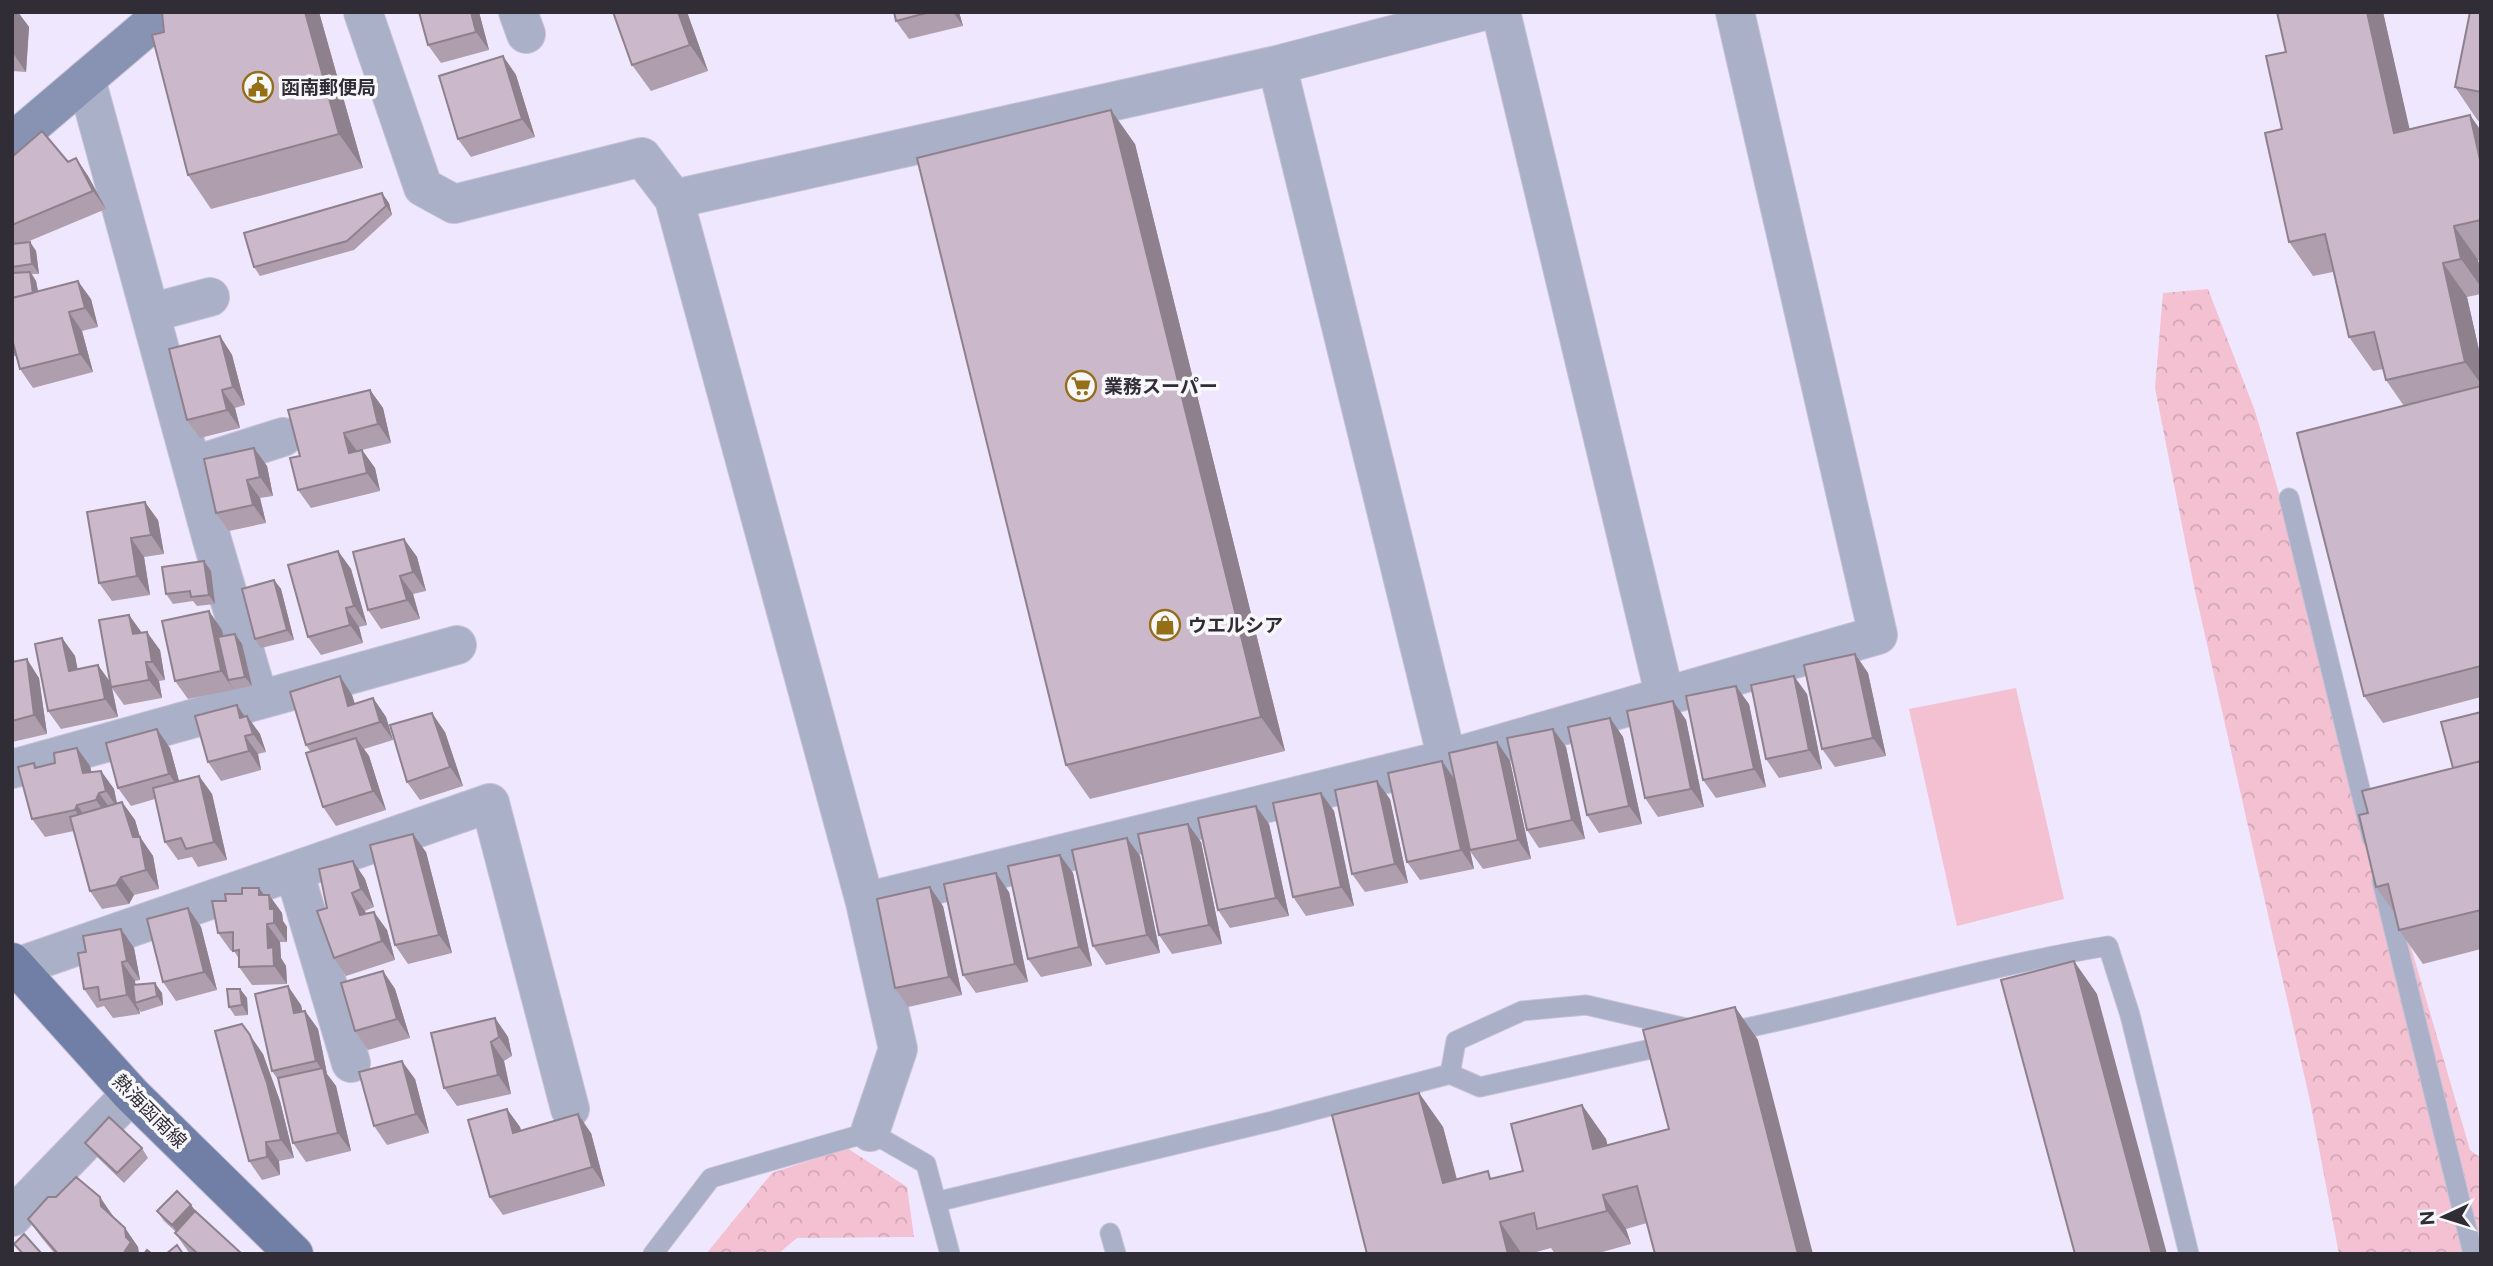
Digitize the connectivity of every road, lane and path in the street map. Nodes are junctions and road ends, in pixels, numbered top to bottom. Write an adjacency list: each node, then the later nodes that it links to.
1 (164, 12): 7 (street)
2 (363, 12): 9 (street)
3 (1480, 12): 6 (street)
4 (1501, 12): 16 (street)
5 (1735, 12): 16 (street)
6 (1277, 65): 9 (street); 18 (street)
7 (86, 79): 8 (street); 11 (street)
8 (12, 142)
9 (674, 199): 21 (street)
10 (210, 297): 11 (street)
11 (149, 313): 13 (street)
12 (283, 437): 13 (street)
13 (191, 466): 17 (street)
14 (2289, 499): 37 (lane)
15 (457, 645): 17 (street)
16 (1665, 697): 18 (street)
17 (259, 699): 19 (street)
18 (1447, 759): 21 (street)
19 (12, 769)
20 (294, 871): 22 (street); 24 (street); 27 (street)
21 (865, 902): 28 (street)
22 (15, 965): 26 (main road, 熱海函南線)
23 (1710, 1036): 25 (lane); 25 (lane); 36 (lane)
24 (351, 1063)
25 (1450, 1074): 29 (lane)
26 (131, 1094): 30 (street); 32 (main road, 熱海函南線)
27 (570, 1108)
28 (870, 1132): 29 (lane); 33 (lane)
29 (936, 1202): 34 (lane)
30 (12, 1217)
31 (1110, 1233): 35 (lane)
32 (294, 1254)
33 (653, 1254)
34 (950, 1254)
35 (1116, 1254)
36 (2189, 1254)
37 (2473, 1254)

